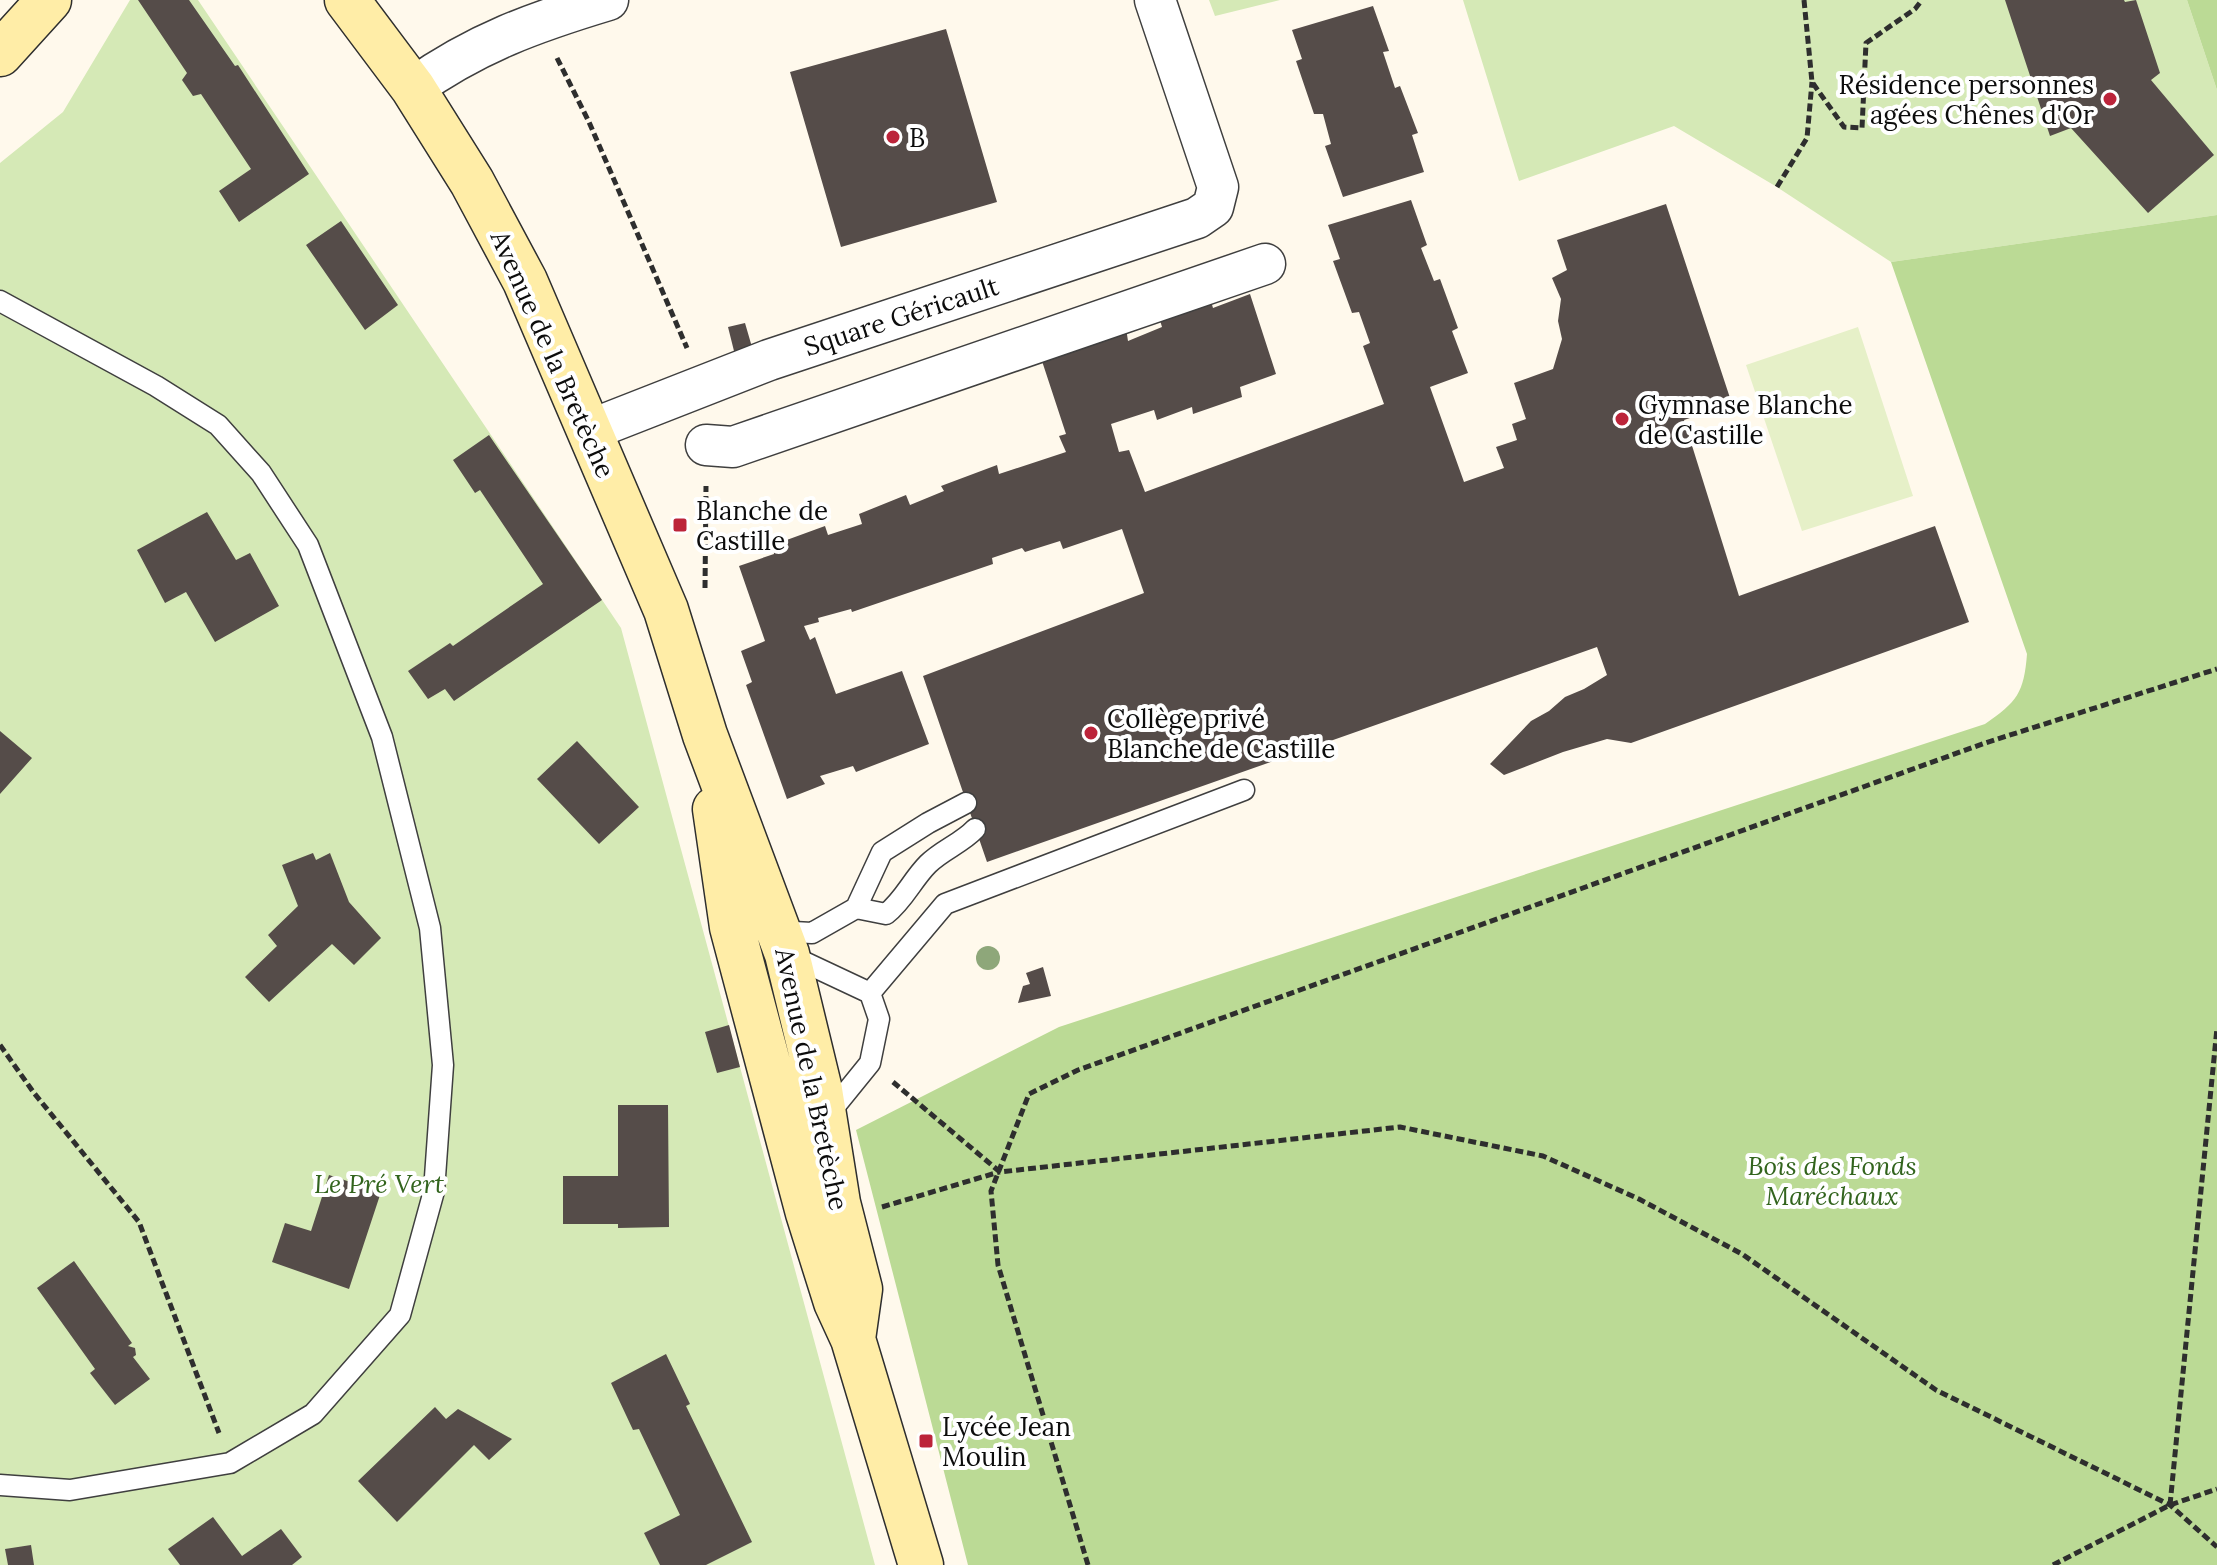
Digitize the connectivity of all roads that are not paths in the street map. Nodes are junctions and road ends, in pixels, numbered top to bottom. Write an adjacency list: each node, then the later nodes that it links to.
1 (49, 0): 5 (street)
2 (347, 0): 6 (street, Avenue de la Bretèche)
3 (608, 0): 6 (street)
4 (1155, 0): 9 (street, Square Géricault)
5 (0, 54)
6 (413, 88): 9 (street, Avenue de la Bretèche)
7 (1265, 264): 10 (street)
8 (0, 301): 21 (lane)
9 (590, 430): 11 (street, Avenue de la Bretèche)
10 (706, 445)
11 (705, 735): 16 (street, Avenue de la Bretèche); 17 (street, Avenue de la Bretèche)
12 (1244, 790): 18 (lane)
13 (966, 803): 15 (lane)
14 (975, 829): 15 (lane)
15 (856, 908): 17 (lane)
16 (732, 927): 17 (lane); 20 (street, Avenue de la Bretèche)
17 (783, 942): 18 (lane); 19 (street, Avenue de la Bretèche)
18 (870, 993): 19 (lane)
19 (824, 1119): 20 (street, Avenue de la Bretèche)
20 (853, 1339): 22 (street, Avenue de la Bretèche)
21 (0, 1485)
22 (921, 1565)

